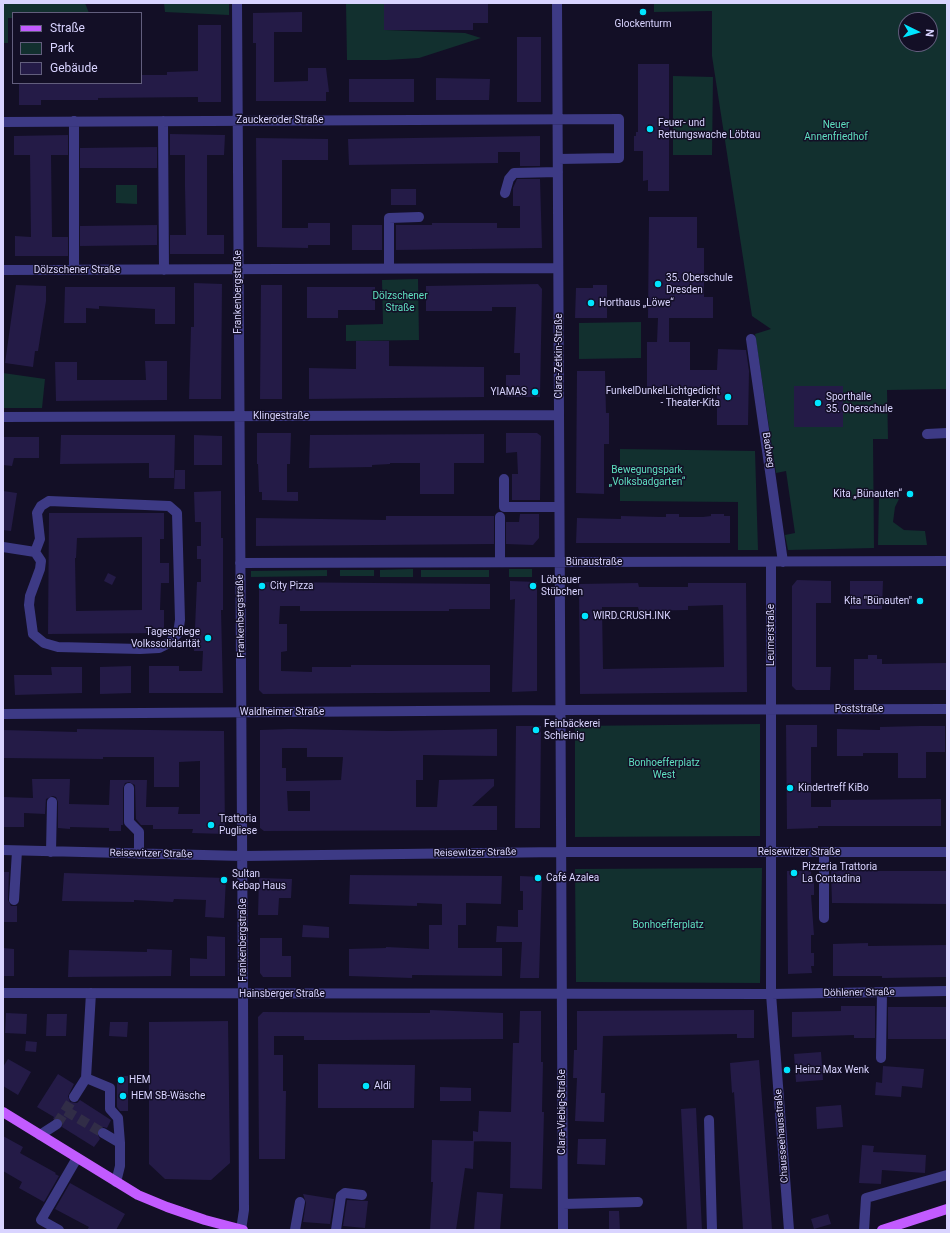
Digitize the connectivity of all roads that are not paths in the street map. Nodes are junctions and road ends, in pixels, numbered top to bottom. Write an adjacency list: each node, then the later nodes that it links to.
1 (557, 3): 3 (street, Clara-Zetkin-Straße)
2 (237, 4): 4 (street, Frankenbergstraße)
3 (557, 119): 4 (street, Zauckeroder Straße); 8 (street, Clara-Zetkin-Straße); 8 (street, Zauckeroder Straße)
4 (238, 120): 5 (street, Zauckeroder Straße); 14 (street, Frankenbergstraße)
5 (163, 121): 7 (street, Zauckeroder Straße); 17 (street)
6 (3, 122): 7 (street, Zauckeroder Straße)
7 (74, 122): 16 (street)
8 (558, 159): 9 (street, Clara-Zetkin-Straße)
9 (558, 172): 10 (street); 13 (street, Clara-Zetkin-Straße)
10 (505, 193)
11 (419, 217): 12 (street)
12 (389, 268): 13 (street, Dölzschener Straße); 14 (street, Dölzschener Straße)
13 (558, 268): 19 (street, Clara-Zetkin-Straße)
14 (238, 269): 17 (street, Dölzschener Straße); 20 (street, Frankenbergstraße)
15 (3, 270): 16 (street, Dölzschener Straße)
16 (74, 270): 17 (street, Dölzschener Straße)
17 (164, 270)
18 (751, 339): 33 (street, Badweg)
19 (559, 415): 20 (street, Klingestraße); 25 (street, Clara-Zetkin-Straße)
20 (239, 416): 21 (street, Klingestraße); 34 (street, Frankenbergstraße)
21 (3, 417)
22 (947, 433): 23 (street)
23 (927, 434)
24 (504, 479): 25 (street)
25 (559, 507): 31 (street, Clara-Zetkin-Straße)
26 (500, 516): 30 (street)
27 (3, 547): 28 (street)
28 (35, 552): 28 (street)
29 (947, 561): 33 (street, Bünaustraße)
30 (500, 562): 31 (street, Bünaustraße); 34 (street, Bünaustraße)
31 (561, 562): 32 (street, Bünaustraße); 37 (street, Clara-Zetkin-Straße)
32 (771, 562): 33 (street, Bünaustraße); 35 (street, Leumerstraße)
33 (783, 562)
34 (240, 563): 38 (street, Frankenbergstraße)
35 (771, 709): 36 (street, Poststraße); 37 (street); 46 (street)
36 (947, 709)
37 (560, 710): 38 (street, Waldheimer Straße); 45 (street)
38 (242, 712): 39 (street, Waldheimer Straße); 50 (street, Frankenbergstraße)
39 (3, 714)
40 (129, 788): 49 (street)
41 (52, 802): 44 (street)
42 (3, 850): 43 (street, Reisewitzer Straße)
43 (17, 851): 44 (street, Reisewitzer Straße); 51 (street)
44 (51, 852): 49 (street, Reisewitzer Straße)
45 (561, 852): 46 (street, Reisewitzer Straße); 50 (street, Reisewitzer Straße); 58 (street)
46 (771, 852): 47 (street, Reisewitzer Straße); 59 (street)
47 (824, 852): 48 (street, Reisewitzer Straße); 52 (street)
48 (947, 852)
49 (138, 854): 50 (street, Reisewitzer Straße)
50 (243, 856): 57 (street, Frankenbergstraße)
51 (14, 900)
52 (824, 918)
53 (947, 991): 54 (street, Döhlener Straße)
54 (882, 992): 59 (street, Döhlener Straße); 60 (street)
55 (3, 993): 56 (street, Hainsberger Straße)
56 (91, 993): 57 (street, Hainsberger Straße); 61 (street)
57 (243, 994): 58 (street, Hainsberger Straße); 79 (street, Frankenbergstraße)
58 (562, 994): 59 (street); 75 (street, Clara-Viebig-Straße)
59 (771, 994): 84 (street, Chausseehausstraße)
60 (881, 1058)
61 (86, 1078): 62 (street); 68 (street)
62 (74, 1097)
63 (3, 1112): 67 (main road)
64 (709, 1120): 83 (street)
65 (58, 1124): 67 (street)
66 (103, 1133): 68 (street)
67 (40, 1135): 69 (main road)
68 (120, 1143): 71 (street)
69 (78, 1158): 71 (main road); 78 (street)
70 (947, 1175): 85 (street)
71 (116, 1182): 79 (main road)
72 (362, 1195): 81 (street)
73 (300, 1202): 80 (street)
74 (638, 1202): 75 (street)
75 (563, 1204): 82 (street, Clara-Viebig-Straße)
76 (947, 1209): 77 (main road)
77 (887, 1229)
78 (59, 1230)
79 (242, 1230)
80 (295, 1230)
81 (336, 1230)
82 (563, 1230)
83 (712, 1230)
84 (789, 1230)
85 (864, 1230)

